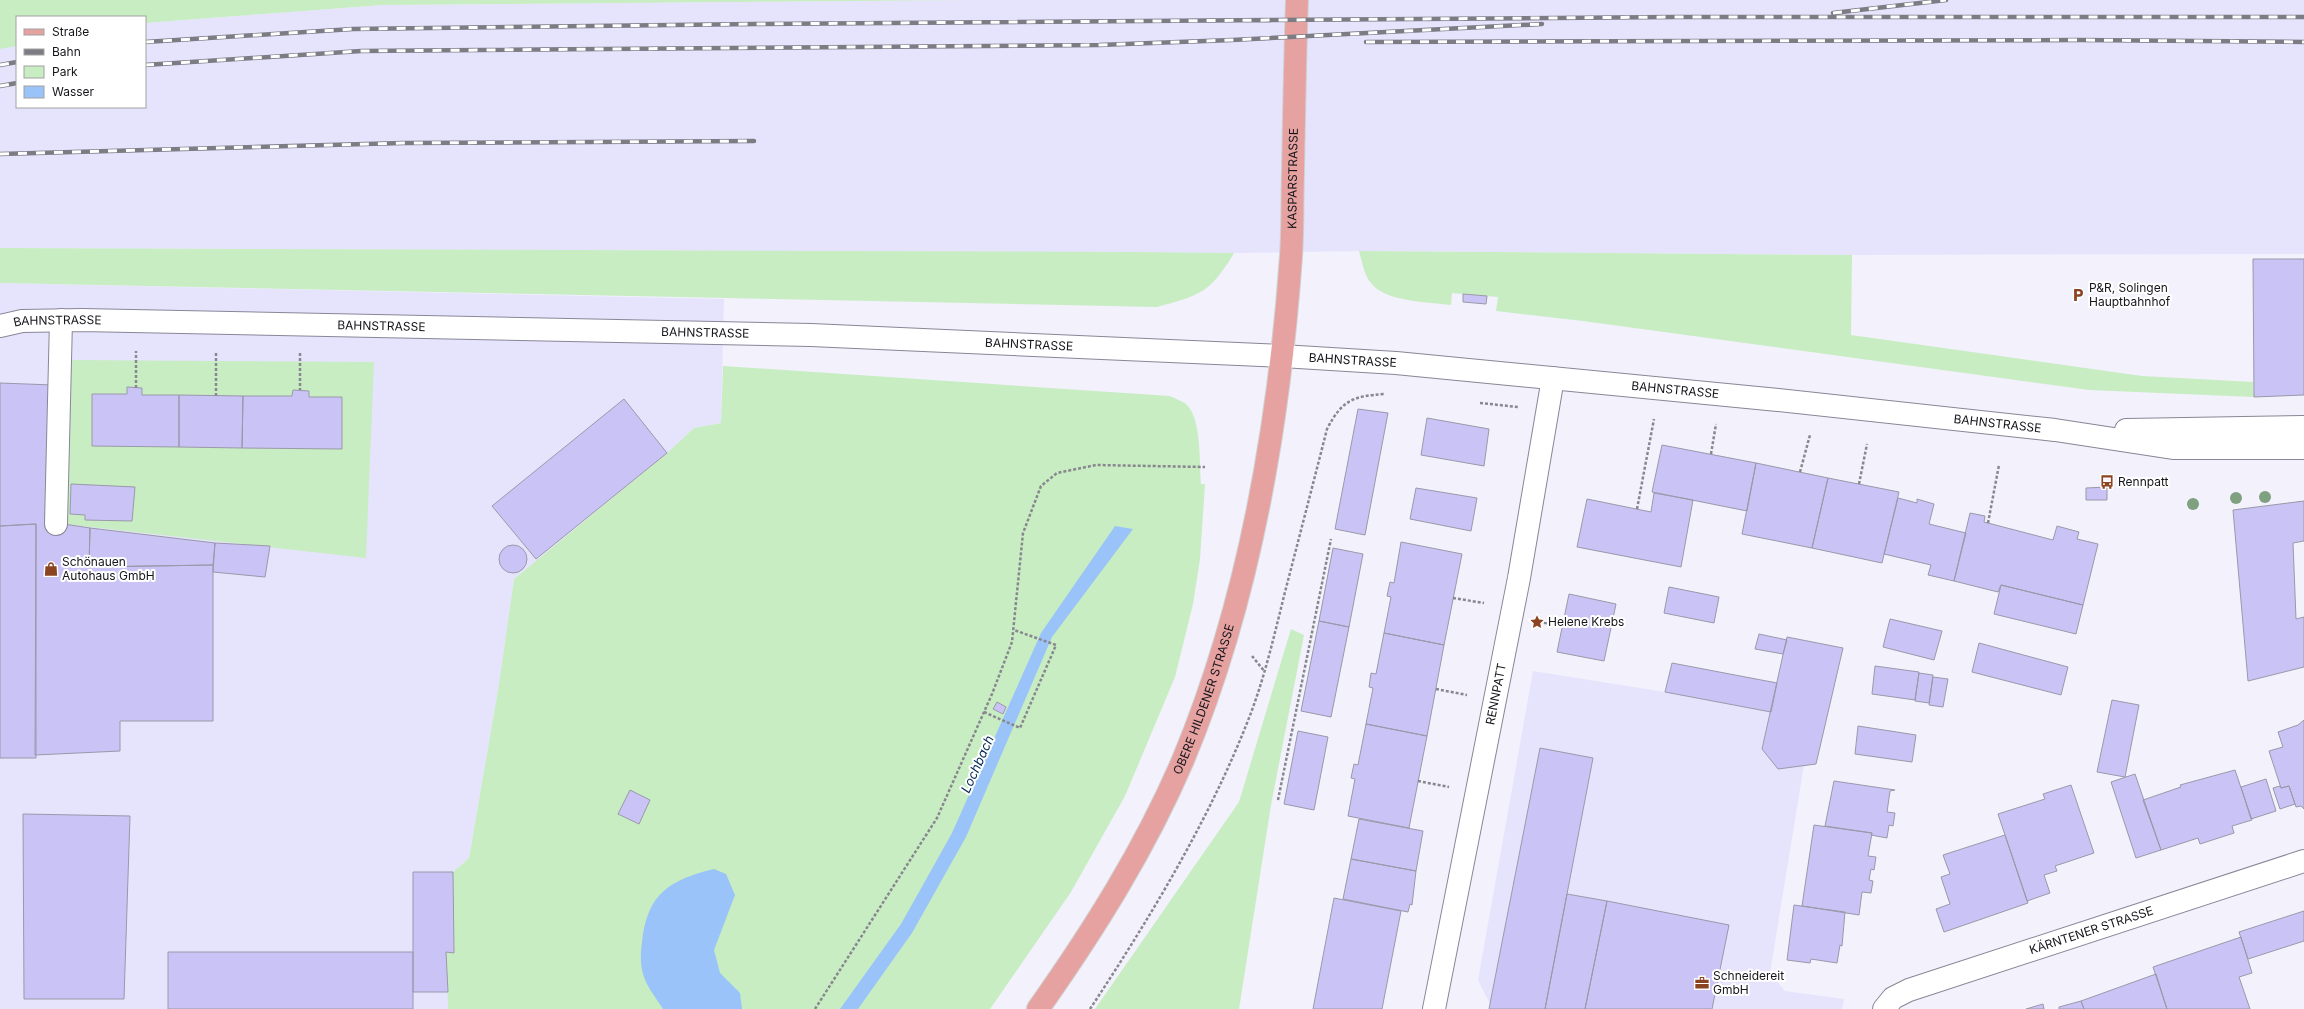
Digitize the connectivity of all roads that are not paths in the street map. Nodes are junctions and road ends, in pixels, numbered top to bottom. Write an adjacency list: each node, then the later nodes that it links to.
1 (1297, 0): 4 (main road, KASPARSTRASSE)
2 (61, 320): 3 (street, BAHNSTRASSE); 4 (street, BAHNSTRASSE); 9 (street)
3 (0, 326)
4 (1282, 356): 5 (street, BAHNSTRASSE); 11 (main road, OBERE HILDENER STRASSE)
5 (1554, 378): 7 (street, BAHNSTRASSE); 12 (street, RENNPATT)
6 (2304, 427): 7 (street, BAHNSTRASSE)
7 (2055, 430): 8 (street, BAHNSTRASSE)
8 (2304, 448)
9 (56, 524)
10 (2304, 861): 13 (street, KÄRNTENER STRASSE)
11 (1038, 1009)
12 (1434, 1009)
13 (1884, 1009)

